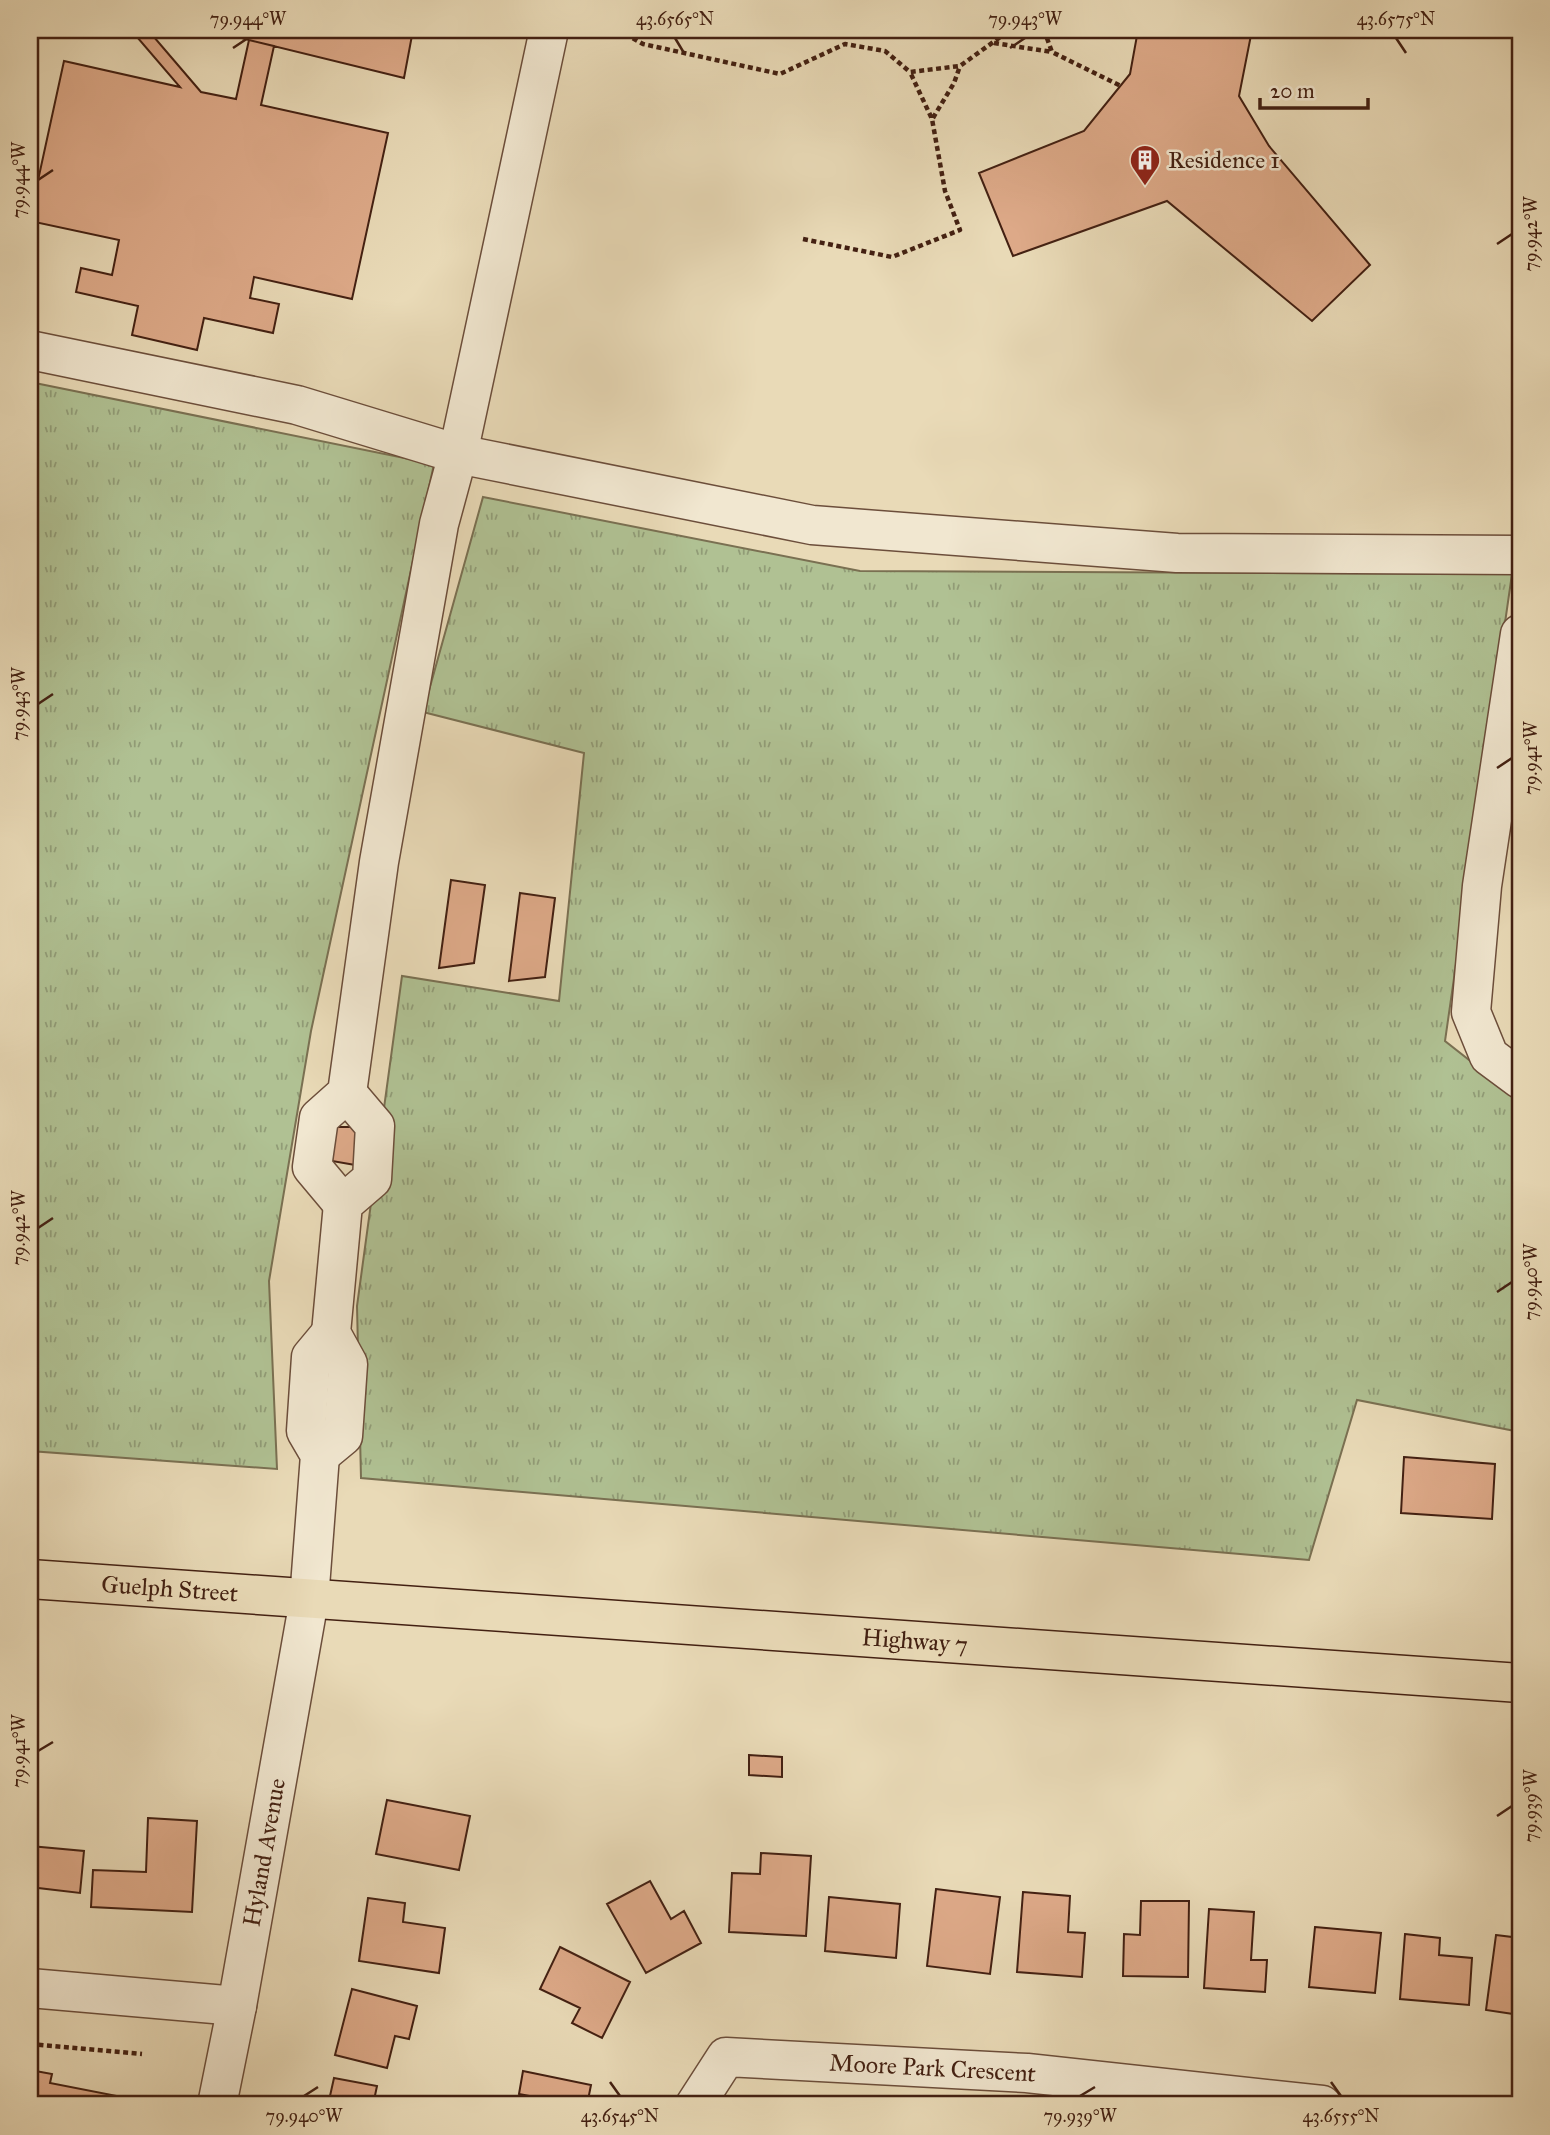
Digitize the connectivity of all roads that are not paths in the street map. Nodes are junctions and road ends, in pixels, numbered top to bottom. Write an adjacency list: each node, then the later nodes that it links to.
1 (549, 30): 3 (street)
2 (30, 350): 3 (street)
3 (458, 454): 4 (street); 7 (street)
4 (1520, 555)
5 (1520, 634): 6 (street)
6 (1520, 1079)
7 (347, 1093): 8 (street); 8 (street)
8 (343, 1204): 10 (street, Hyland Avenue)
9 (30, 1579): 10 (main road, Guelph Street)
10 (309, 1600): 11 (main road, Highway 7); 13 (street, Hyland Avenue)
11 (1520, 1683)
12 (30, 1988): 13 (street)
13 (237, 2006): 14 (street, Hyland Avenue)
14 (217, 2105)
15 (695, 2105): 16 (street, Moore Park Crescent)
16 (1322, 2105)

